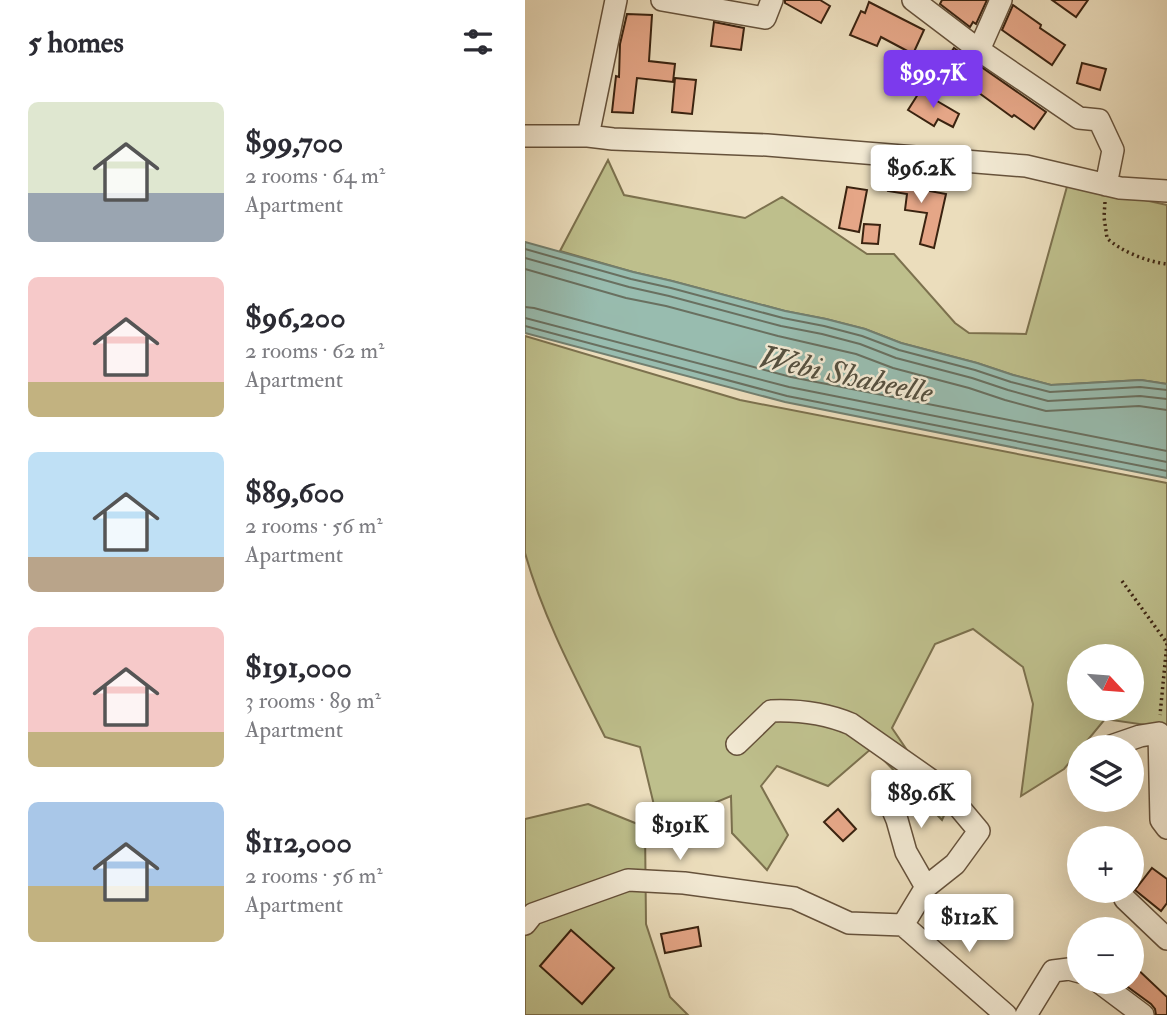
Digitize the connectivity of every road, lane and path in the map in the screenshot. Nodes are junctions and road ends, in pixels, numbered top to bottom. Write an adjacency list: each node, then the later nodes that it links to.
1 (616, 0): 8 (street)
2 (662, 0): 3 (street)
3 (772, 0)
4 (913, 0): 6 (street)
5 (1001, 0): 6 (street)
6 (979, 50): 9 (street)
7 (525, 136): 8 (street)
8 (588, 136): 9 (street)
9 (1106, 186): 10 (street); 11 (path)
10 (1167, 191)
11 (1167, 264)
12 (1122, 581): 13 (path)
13 (1159, 733): 14 (street); 17 (street)
14 (1144, 735)
15 (737, 744): 18 (street)
16 (883, 795): 18 (street)
17 (1167, 828)
18 (926, 887): 21 (street)
19 (1129, 903): 22 (street)
20 (525, 923): 21 (street)
21 (903, 925): 25 (street)
22 (1167, 939)
23 (1067, 968): 26 (street)
24 (1115, 994): 27 (street)
25 (1006, 1015)
26 (1026, 1015)
27 (1143, 1015)

